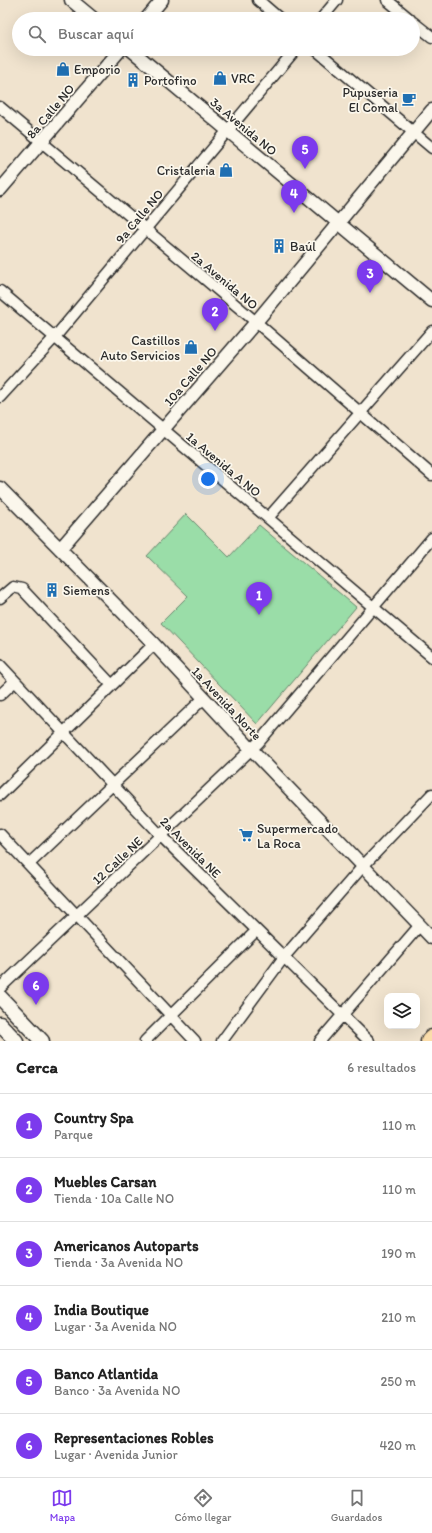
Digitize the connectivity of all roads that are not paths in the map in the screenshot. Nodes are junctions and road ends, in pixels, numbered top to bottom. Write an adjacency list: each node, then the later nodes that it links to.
1 (71, 0): 6 (street)
2 (162, 0): 7 (street)
3 (258, 0): 8 (street)
4 (337, 0): 9 (street)
5 (387, 0): 10 (street)
6 (86, 12)
7 (152, 12)
8 (272, 12)
9 (327, 12)
10 (402, 12)
11 (420, 28): 12 (street)
12 (432, 37)
13 (115, 56): 21 (street, 8a Calle NO)
14 (138, 56): 19 (street, 3a Avenida NO)
15 (290, 56): 19 (street, 9a Calle NO)
16 (323, 56): 20 (street)
17 (0, 108): 21 (street, 2a Avenida NO)
18 (432, 110): 20 (street, 10a Calle NO)
19 (227, 130): 24 (street, 3a Avenida NO); 25 (street, 9a Calle NO)
20 (414, 132): 22 (street); 24 (street, 10a Calle NO)
21 (41, 142): 23 (street, 8a Calle NO); 25 (street, 2a Avenida NO)
22 (432, 148)
23 (0, 190)
24 (338, 222): 27 (street, 3a Avenida NO); 28 (street, 10a Calle NO)
25 (145, 229): 28 (street, 2a Avenida NO); 30 (street, 9a Calle NO)
26 (0, 290): 30 (street, 1a Avenida A NO)
27 (432, 301)
28 (256, 322): 32 (street, 2a Avenida NO); 33 (street, 10a Calle NO)
29 (432, 331): 32 (street)
30 (55, 337): 31 (street, 9a Calle NO); 33 (street, 1a Avenida A NO)
31 (0, 397)
32 (360, 413): 34 (street, 2a Avenida NO); 36 (street)
33 (163, 429): 36 (street, 1a Avenida A NO); 38 (street, 10a Calle NO)
34 (432, 474)
35 (0, 488): 38 (street, 1a Avenida Norte)
36 (268, 518): 40 (street, 1a Avenida A NO)
37 (432, 538): 40 (street, 12 Calle NE)
38 (60, 550): 41 (street, 1a Avenida Norte)
39 (1, 594): 45 (street)
40 (373, 607): 42 (street, 1a Avenida A NO); 49 (street, 12 Calle NE)
41 (154, 644): 45 (street); 47 (street, 1a Avenida Norte)
42 (432, 657)
43 (0, 665): 44 (street, 2a Avenida NE)
44 (15, 681): 46 (street); 48 (street, 2a Avenida NE)
45 (112, 685): 48 (street)
46 (0, 695)
47 (204, 698): 49 (street, 1a Avenida Norte); 50 (street)
48 (63, 733): 50 (street, 2a Avenida NE); 52 (street)
49 (252, 750): 54 (street, 12 Calle NE); 56 (street, 1a Avenida Norte)
50 (113, 784): 54 (street, 2a Avenida NE); 55 (street)
51 (432, 794): 56 (street)
52 (0, 795)
53 (0, 834): 55 (street)
54 (161, 836): 57 (street, 12 Calle NE); 59 (street, 2a Avenida NE)
55 (29, 864): 57 (street)
56 (364, 866): 58 (street, 1a Avenida Norte); 61 (street)
57 (77, 915): 62 (street, 12 Calle NE); 64 (street)
58 (420, 925): 60 (street, 1a Avenida Norte); 65 (street)
59 (256, 931): 61 (street, 2a Avenida NE); 64 (street)
60 (432, 938)
61 (284, 957): 65 (street, 2a Avenida NE); 72 (street)
62 (0, 988)
63 (0, 997): 69 (main road)
64 (171, 1015): 70 (street); 71 (street)
65 (342, 1015): 73 (street); 74 (street, 2a Avenida NE)
66 (0, 1025): 68 (main road)
67 (432, 1038): 75 (highway)
68 (16, 1041)
69 (42, 1041)
70 (145, 1041)
71 (195, 1041)
72 (222, 1041)
73 (320, 1041)
74 (369, 1041)
75 (429, 1041)

